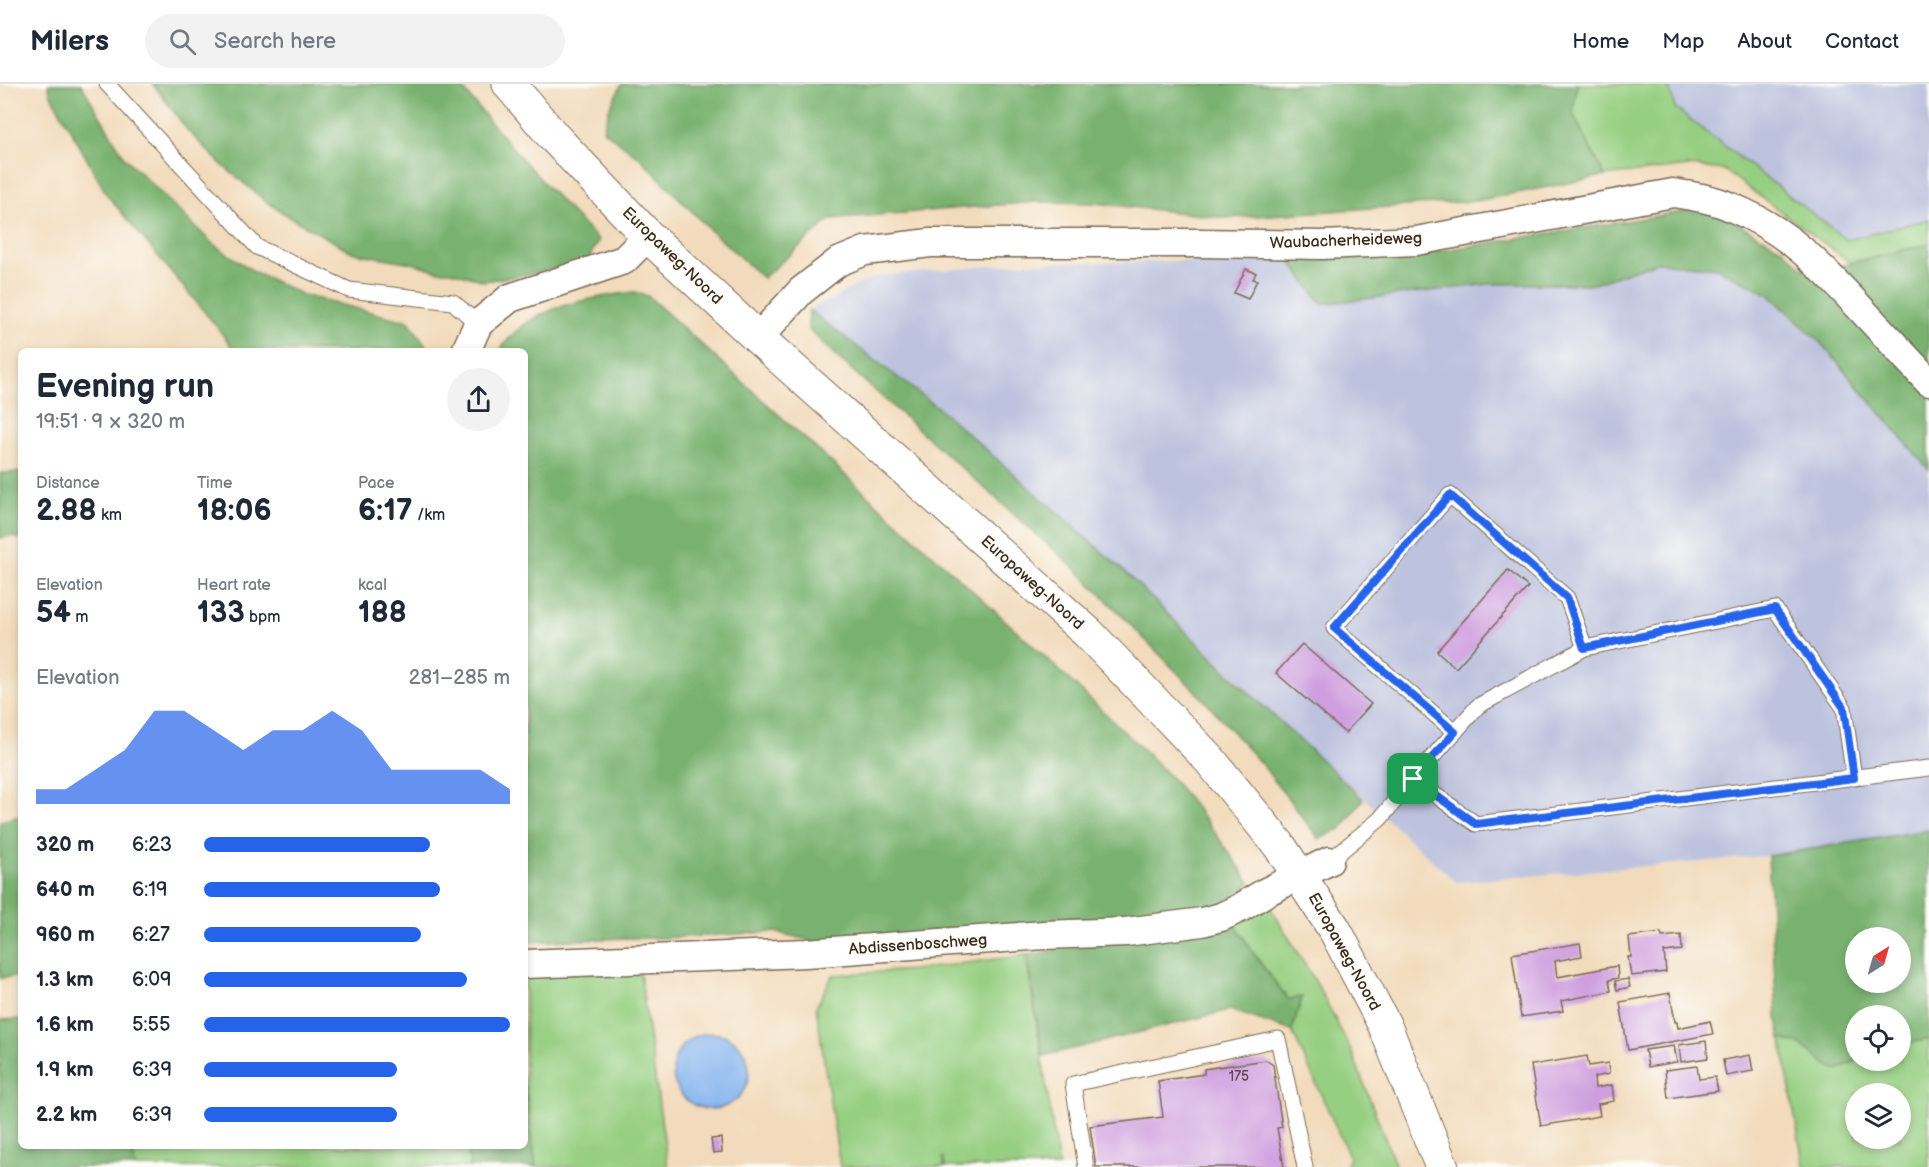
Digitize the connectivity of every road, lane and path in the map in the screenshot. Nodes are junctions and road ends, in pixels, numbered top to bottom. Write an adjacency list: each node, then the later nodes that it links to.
1 (107, 84): 4 (lane)
2 (509, 84): 3 (street, Europaweg-Noord)
3 (648, 237): 4 (street); 5 (street, Europaweg-Noord)
4 (478, 324): 6 (street)
5 (758, 338): 7 (street, Waubacherheideweg); 13 (street, Europaweg-Noord)
6 (467, 348)
7 (1929, 382)
8 (1584, 648): 9 (lane); 9 (lane); 11 (lane)
9 (1455, 732): 12 (lane)
10 (1929, 768): 11 (lane)
11 (1854, 778): 12 (lane)
12 (1413, 779): 13 (lane)
13 (1315, 868): 14 (street, Abdissenboschweg); 17 (street, Europaweg-Noord)
14 (528, 964)
15 (1086, 1167): 16 (lane)
16 (1305, 1167)
17 (1442, 1167)

